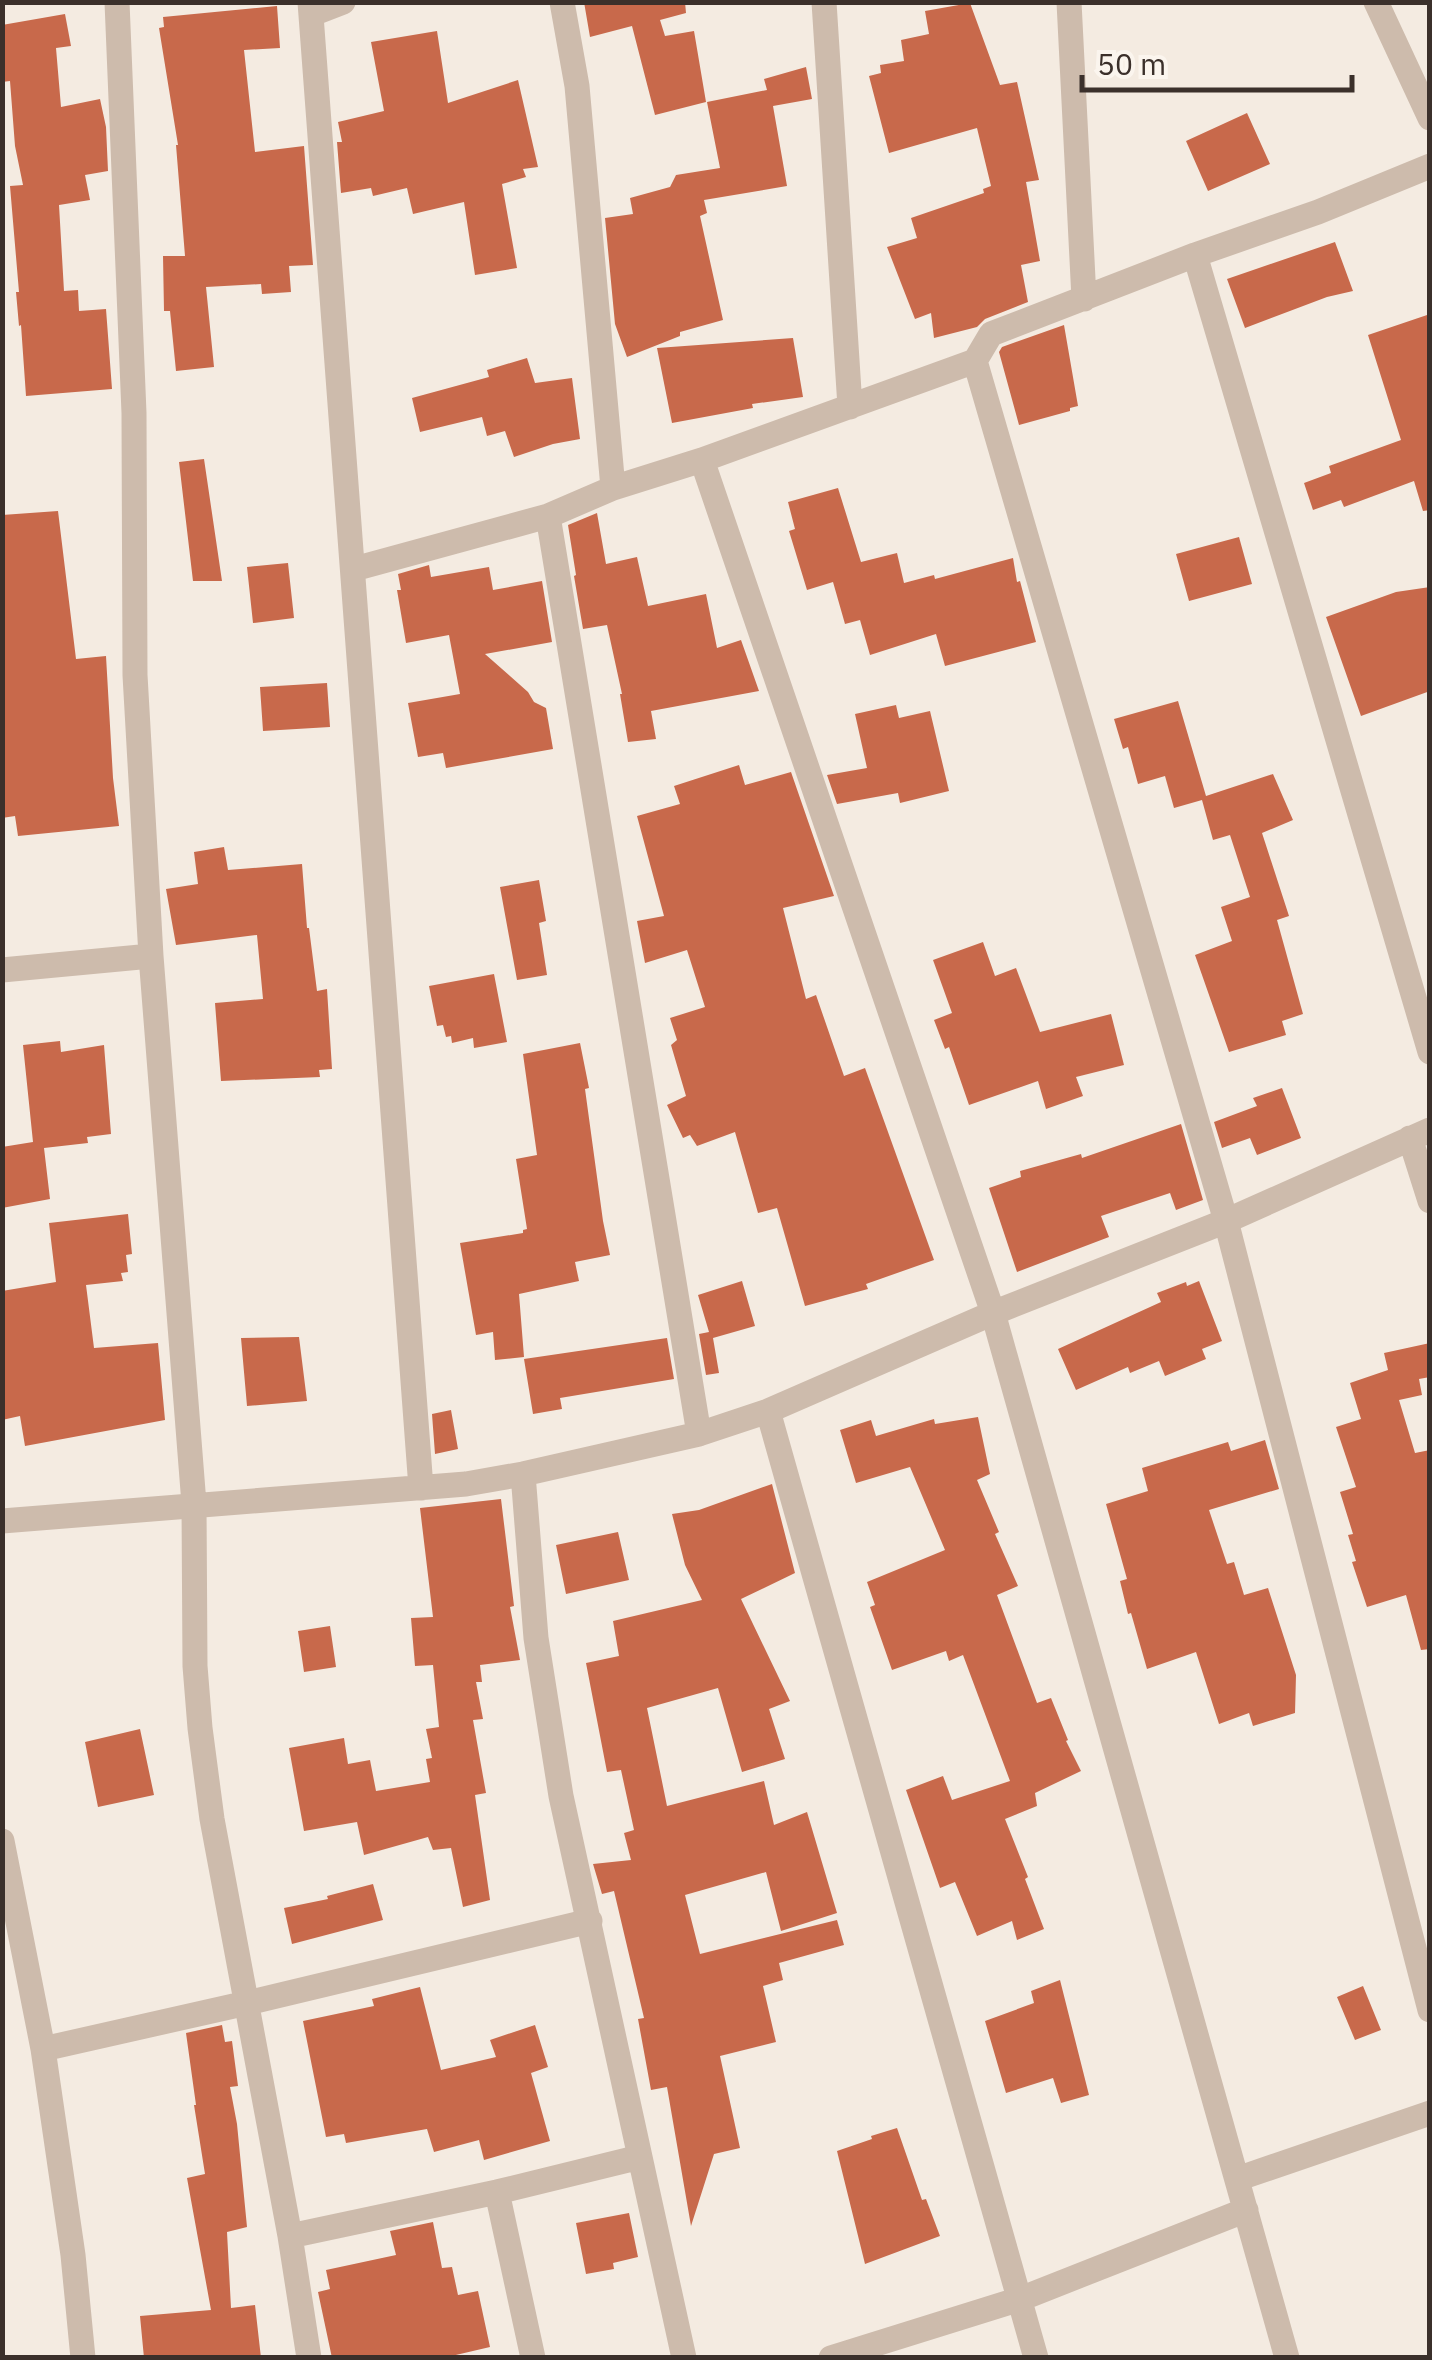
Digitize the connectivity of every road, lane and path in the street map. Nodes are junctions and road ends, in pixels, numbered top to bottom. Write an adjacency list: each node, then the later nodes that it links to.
1 (117, 2): 18 (street)
2 (343, 2): 7 (street)
3 (562, 2): 15 (street)
4 (824, 2): 13 (street)
5 (1069, 2): 11 (street)
6 (1376, 2): 8 (street)
7 (311, 8): 17 (street)
8 (1430, 118)
9 (1430, 166): 10 (street)
10 (1196, 255): 11 (street); 20 (street)
11 (1084, 299): 12 (street)
12 (975, 361): 13 (street); 23 (street)
13 (850, 406): 14 (street)
14 (702, 460): 15 (street); 24 (street)
15 (613, 488): 16 (street)
16 (548, 516): 17 (street); 26 (street)
17 (354, 569): 28 (street)
18 (152, 956): 19 (street); 29 (street)
19 (2, 970)
20 (1430, 1052)
21 (1420, 1134): 22 (street); 23 (street)
22 (1430, 1201)
23 (1226, 1221): 24 (street); 34 (street)
24 (993, 1313): 25 (street); 38 (street)
25 (768, 1411): 26 (street); 42 (street)
26 (699, 1434): 27 (street)
27 (523, 1474): 28 (street); 32 (street)
28 (422, 1488): 29 (street)
29 (194, 1504): 30 (street); 33 (street)
30 (2, 1521)
31 (2, 1841): 35 (street)
32 (590, 1921): 33 (street); 37 (street)
33 (247, 2003): 35 (street); 41 (street)
34 (1430, 2010)
35 (43, 2049): 43 (street)
36 (1430, 2114): 38 (street)
37 (640, 2157): 39 (street); 46 (street)
38 (1236, 2179): 40 (street)
39 (496, 2192): 41 (street); 45 (street)
40 (1246, 2210): 42 (street); 49 (street)
41 (290, 2236): 44 (street)
42 (1020, 2299): 47 (street); 48 (street)
43 (83, 2358)
44 (309, 2358)
45 (533, 2358)
46 (684, 2358)
47 (831, 2358)
48 (1036, 2358)
49 (1287, 2358)

